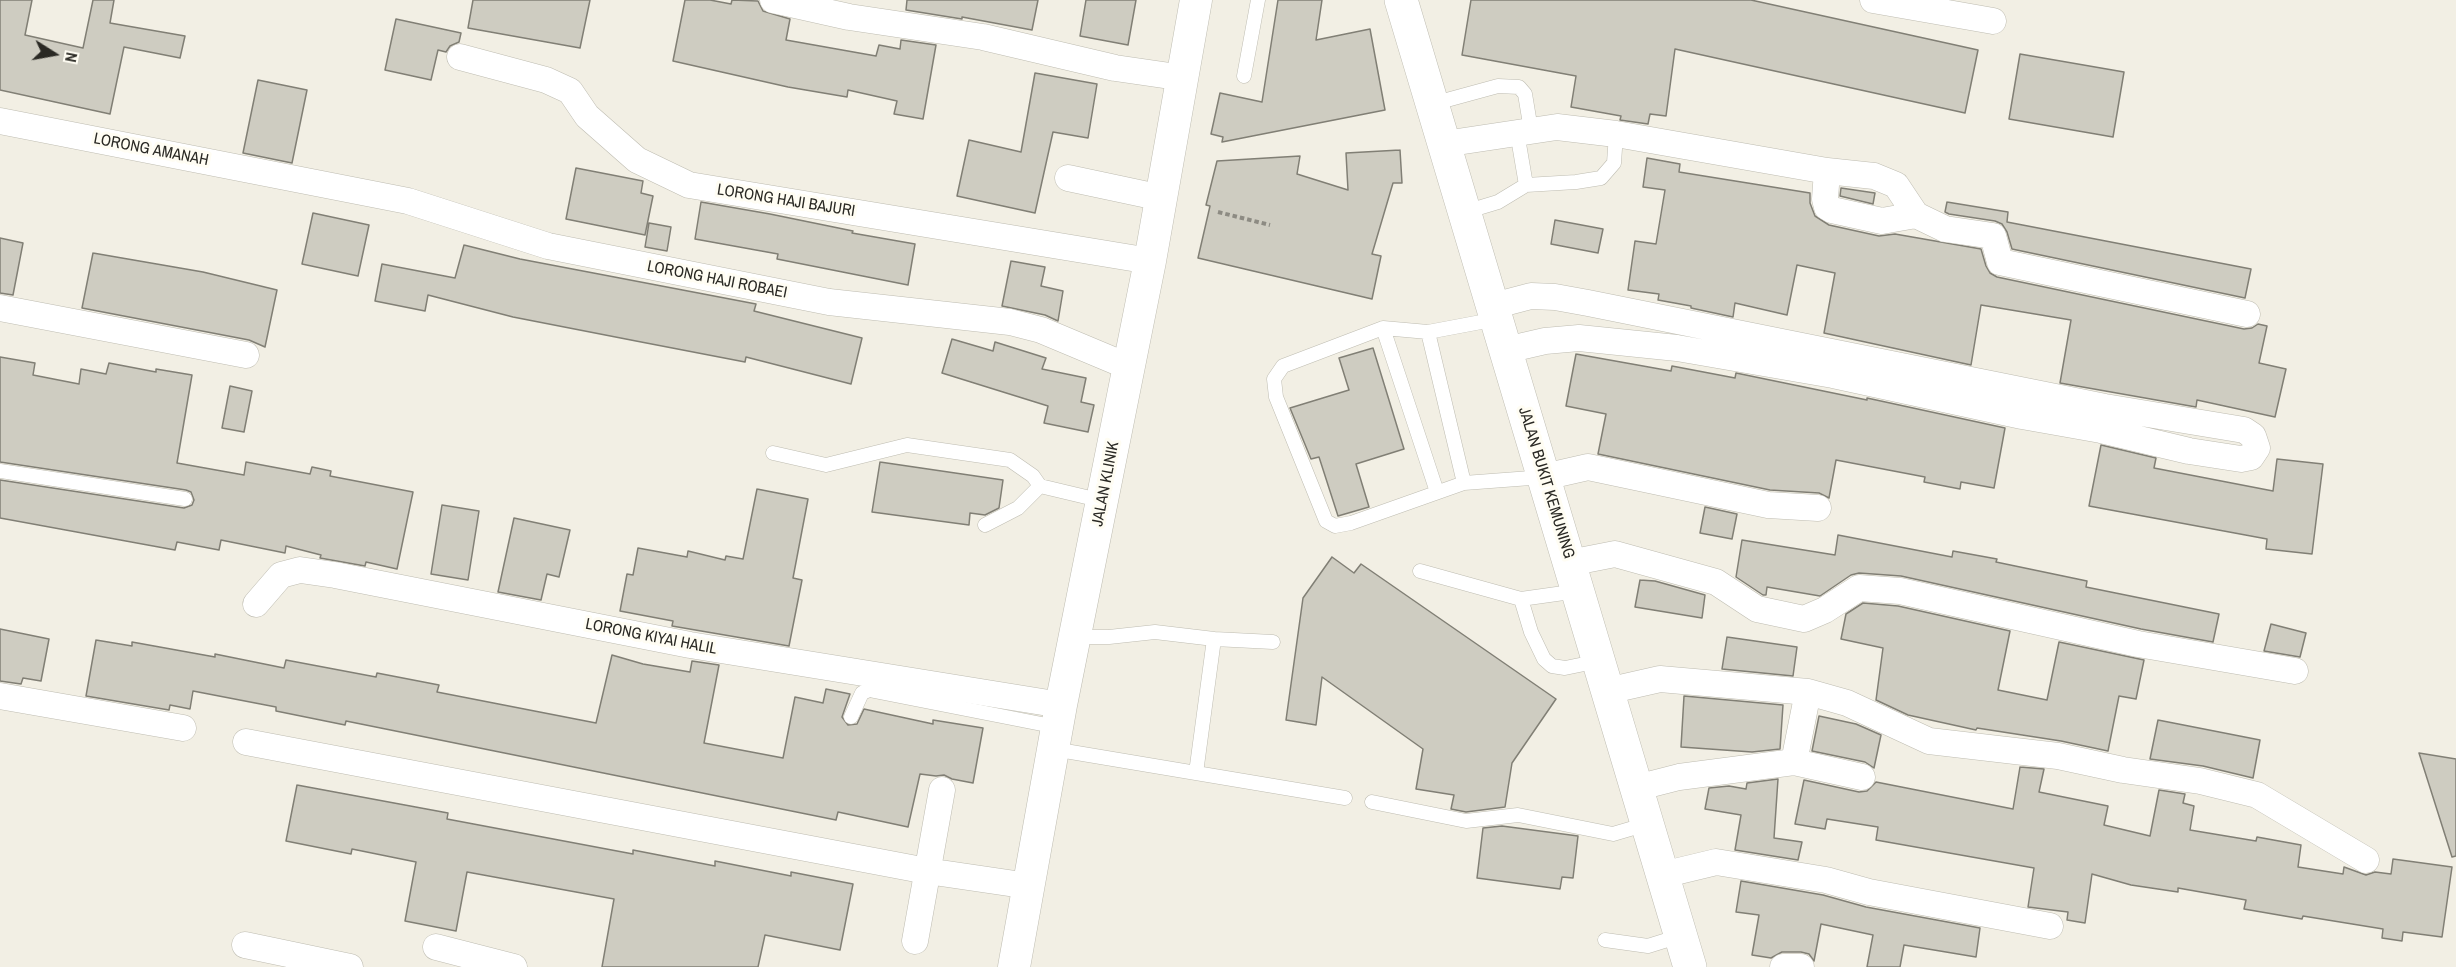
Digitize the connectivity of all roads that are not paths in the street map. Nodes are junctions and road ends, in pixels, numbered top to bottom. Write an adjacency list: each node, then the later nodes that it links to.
1 (773, 0): 9 (street)
2 (1197, 0): 9 (street, JALAN KLINIK)
3 (1258, 0): 8 (lane)
4 (1401, 0): 10 (main road, JALAN BUKIT KEMUNING)
5 (1873, 0): 6 (street)
6 (1994, 21)
7 (460, 57): 22 (street, LORONG HAJI BAJURI)
8 (1244, 76)
9 (1184, 78): 19 (street, JALAN KLINIK)
10 (1432, 104): 12 (lane); 14 (main road, JALAN BUKIT KEMUNING)
11 (0, 121): 17 (street, LORONG AMANAH)
12 (1524, 131): 13 (street); 14 (street); 18 (lane)
13 (1616, 134): 15 (street); 18 (lane)
14 (1444, 144): 20 (main road, JALAN BUKIT KEMUNING)
15 (1827, 171): 21 (street); 21 (street)
16 (1068, 178): 19 (street)
17 (304, 179): 30 (street, LORONG HAJI ROBAEI)
18 (1526, 185): 20 (lane)
19 (1162, 198): 22 (street, JALAN KLINIK)
20 (1465, 212): 24 (main road, JALAN BUKIT KEMUNING)
21 (1916, 215): 25 (street)
22 (1150, 261): 30 (street, JALAN KLINIK)
23 (0, 308): 29 (street)
24 (1495, 313): 27 (lane); 28 (main road, JALAN BUKIT KEMUNING); 31 (street)
25 (2247, 314)
26 (1383, 328): 27 (lane); 37 (lane); 37 (lane)
27 (1428, 332): 35 (lane)
28 (1506, 350): 31 (street); 34 (main road, JALAN BUKIT KEMUNING)
29 (246, 355)
30 (1130, 364): 39 (street, JALAN KLINIK)
31 (2103, 418): 31 (street)
32 (774, 453): 36 (lane)
33 (0, 471): 38 (lane)
34 (1544, 477): 35 (lane); 40 (street); 43 (main road, JALAN BUKIT KEMUNING)
35 (1464, 483): 37 (lane)
36 (1040, 486): 39 (lane); 41 (lane)
37 (1437, 492)
38 (185, 499)
39 (1102, 501): 46 (street, JALAN KLINIK)
40 (1818, 508)
41 (985, 525)
42 (1420, 571): 44 (lane)
43 (1573, 577): 44 (lane); 49 (street); 50 (main road, JALAN BUKIT KEMUNING)
44 (1521, 599): 50 (lane)
45 (256, 604): 54 (street, LORONG KIYAI HALIL)
46 (1074, 637): 47 (lane); 54 (street, JALAN KLINIK)
47 (1214, 639): 48 (lane); 58 (lane)
48 (1274, 642)
49 (2295, 671)
50 (1603, 676): 51 (street); 60 (main road, JALAN BUKIT KEMUNING)
51 (1808, 692): 57 (street); 65 (street)
52 (0, 696): 55 (street)
53 (851, 717): 54 (lane)
54 (1057, 727): 58 (lane); 68 (street, JALAN KLINIK)
55 (183, 728)
56 (246, 742): 66 (street)
57 (1794, 762): 59 (street); 60 (street)
58 (1196, 773): 62 (lane)
59 (1862, 777)
60 (1636, 788): 64 (main road, JALAN BUKIT KEMUNING)
61 (942, 790): 66 (street)
62 (1345, 798)
63 (1372, 802): 64 (lane)
64 (1647, 824): 67 (main road, JALAN BUKIT KEMUNING)
65 (2366, 860)
66 (927, 871): 68 (street); 72 (street)
67 (1662, 875): 69 (street); 70 (main road, JALAN BUKIT KEMUNING)
68 (1029, 886): 77 (street, JALAN KLINIK)
69 (2049, 927)
70 (1680, 936): 71 (lane); 78 (main road, JALAN BUKIT KEMUNING)
71 (1605, 940)
72 (915, 941)
73 (244, 945): 75 (street)
74 (436, 947): 76 (street)
75 (350, 967)
76 (514, 967)
77 (1014, 967)
78 (1690, 967)
79 (1783, 967): 80 (street)
80 (1801, 967)

